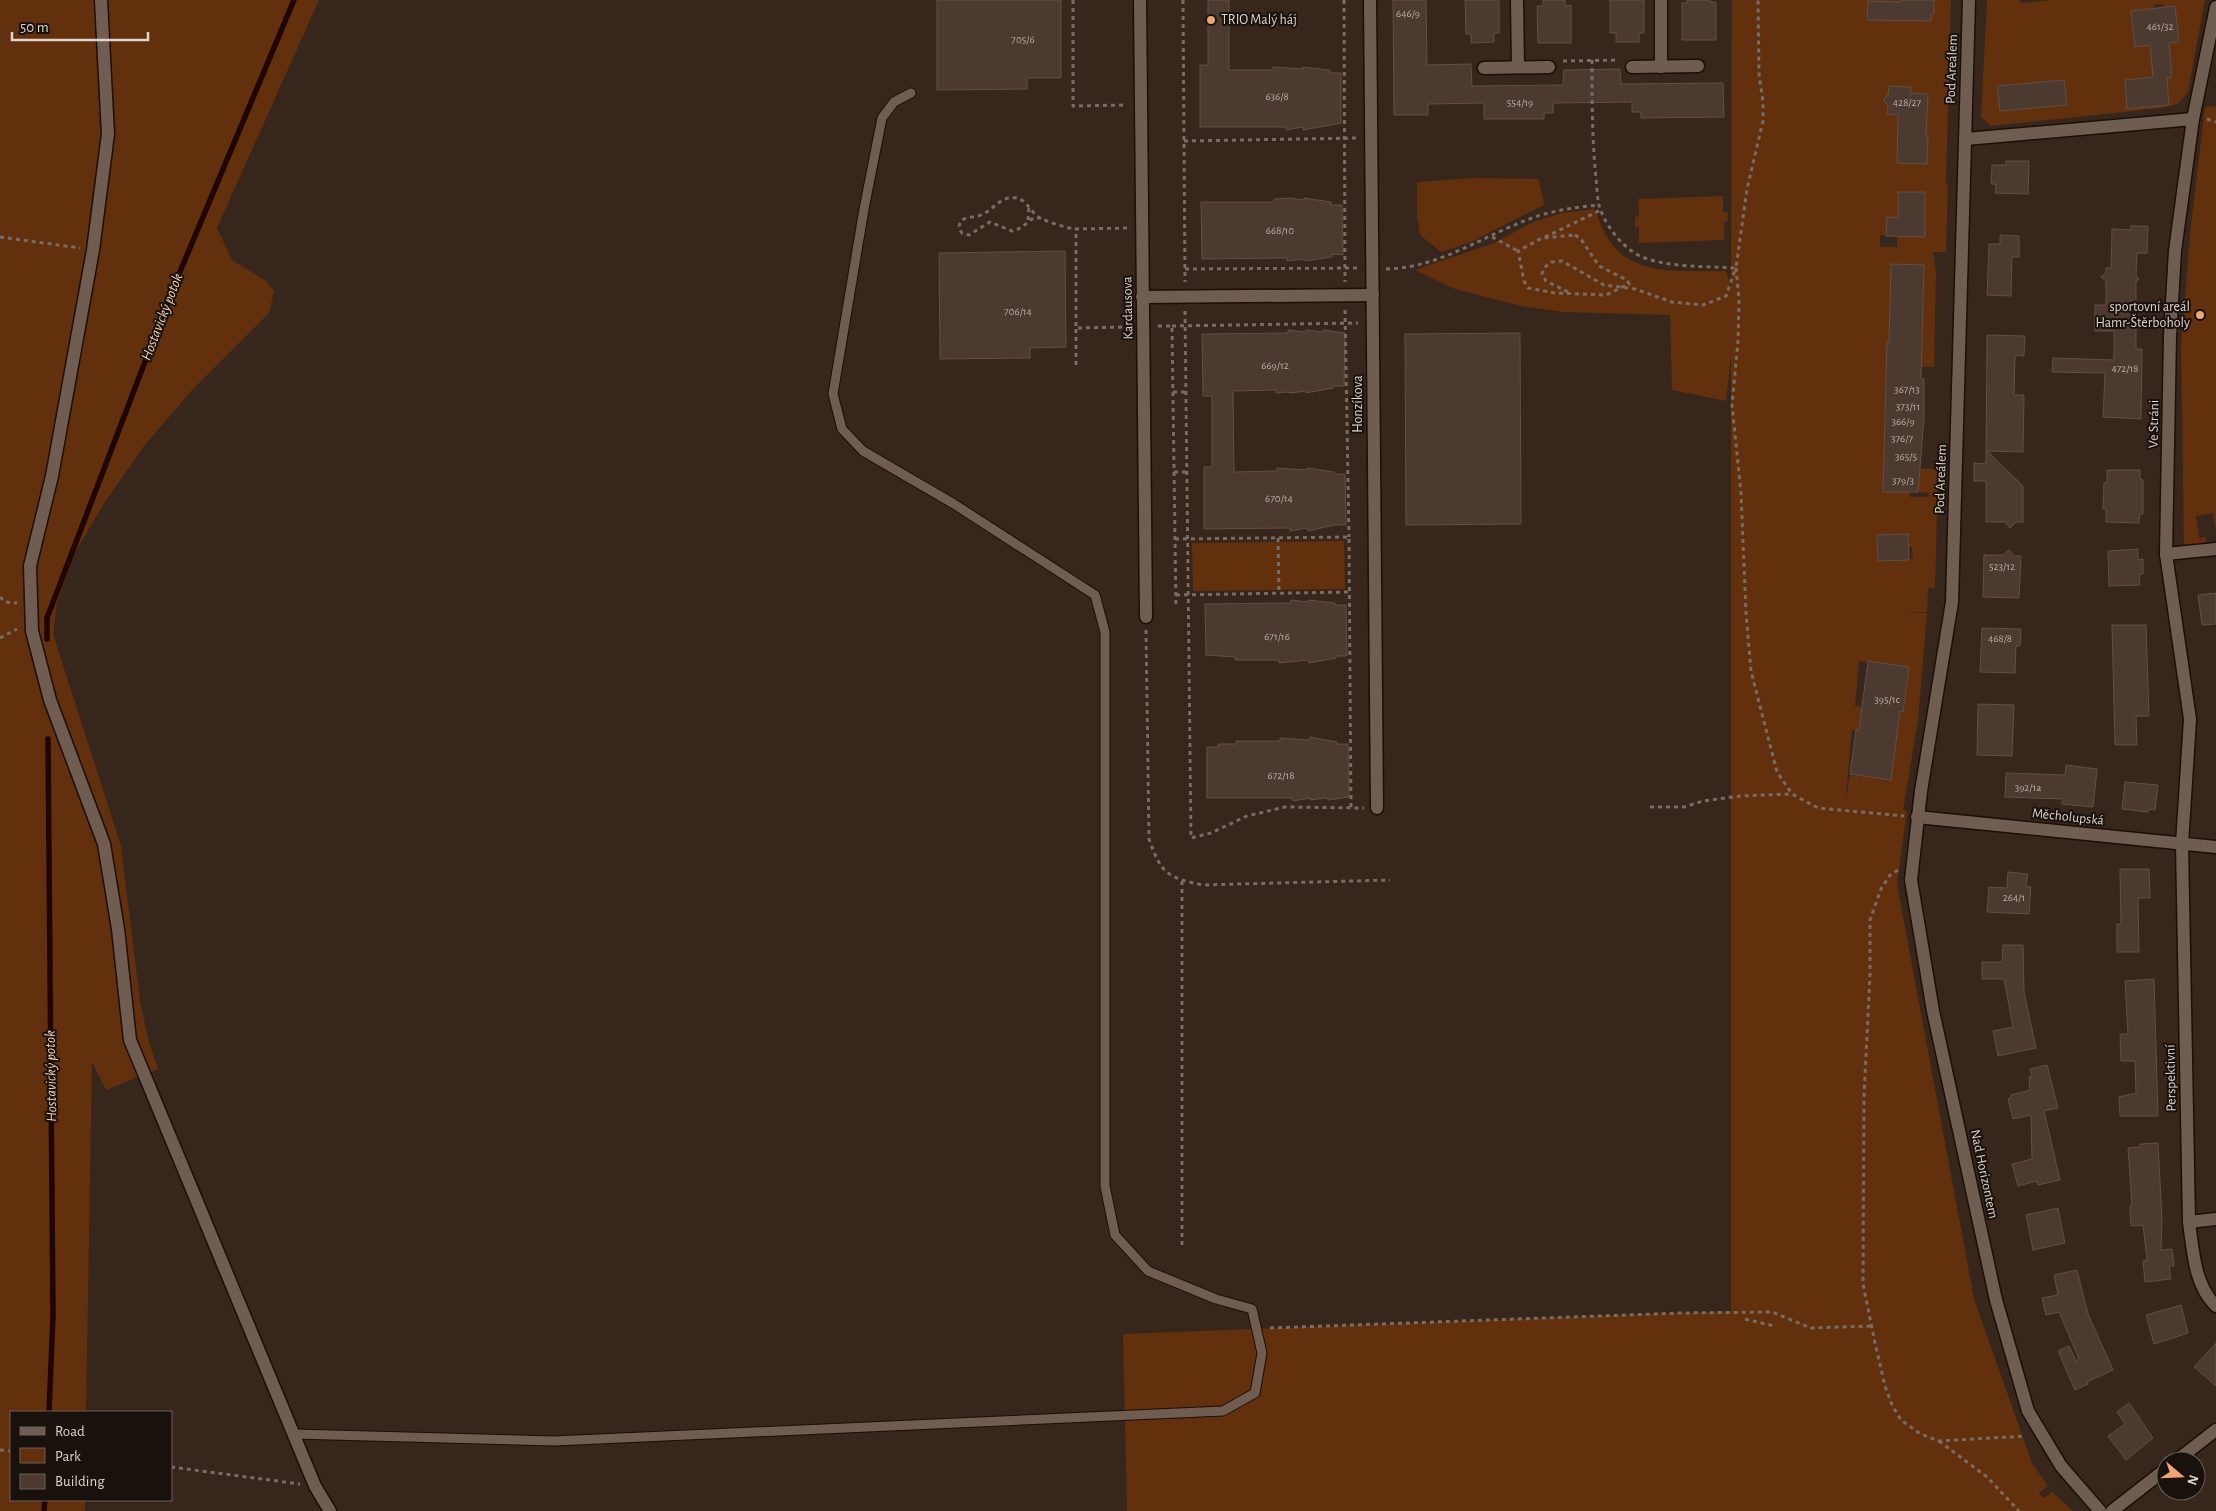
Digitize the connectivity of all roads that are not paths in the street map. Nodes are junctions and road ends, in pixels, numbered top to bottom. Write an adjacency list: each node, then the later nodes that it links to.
1 (101, 0): 30 (street)
2 (1140, 0): 18 (street, Kardausova)
3 (1370, 0): 17 (street, Honzíkova)
4 (1518, 0): 9 (street)
5 (1661, 0): 12 (street)
6 (1969, 0): 16 (street, Pod Areálem)
7 (2216, 7): 15 (street, Ve Stráni)
8 (1698, 66): 12 (street)
9 (1518, 67): 10 (street); 13 (street)
10 (1549, 67)
11 (1632, 67): 12 (street)
12 (1661, 67)
13 (1484, 68)
14 (911, 93): 30 (lane)
15 (2193, 119): 16 (street); 20 (street, Ve Stráni)
16 (1966, 138): 23 (street, Pod Areálem)
17 (1373, 295): 18 (street); 22 (street, Honzíkova)
18 (1142, 297): 21 (street, Kardausova)
19 (2216, 549): 20 (street)
20 (2166, 554): 24 (street, Ve Stráni)
21 (1146, 617)
22 (1377, 808)
23 (1917, 817): 24 (street, Měcholupská); 34 (street, Nad Horizontem)
24 (2182, 844): 25 (street, Měcholupská); 27 (street, Perspektivní)
25 (2216, 847)
26 (2216, 1219): 27 (street)
27 (2189, 1222): 28 (street, Perspektivní)
28 (2216, 1306)
29 (2216, 1430): 31 (street)
30 (294, 1434): 33 (street)
31 (2189, 1451)
32 (2156, 1477): 35 (street)
33 (330, 1511)
34 (2100, 1511)
35 (2112, 1511)

